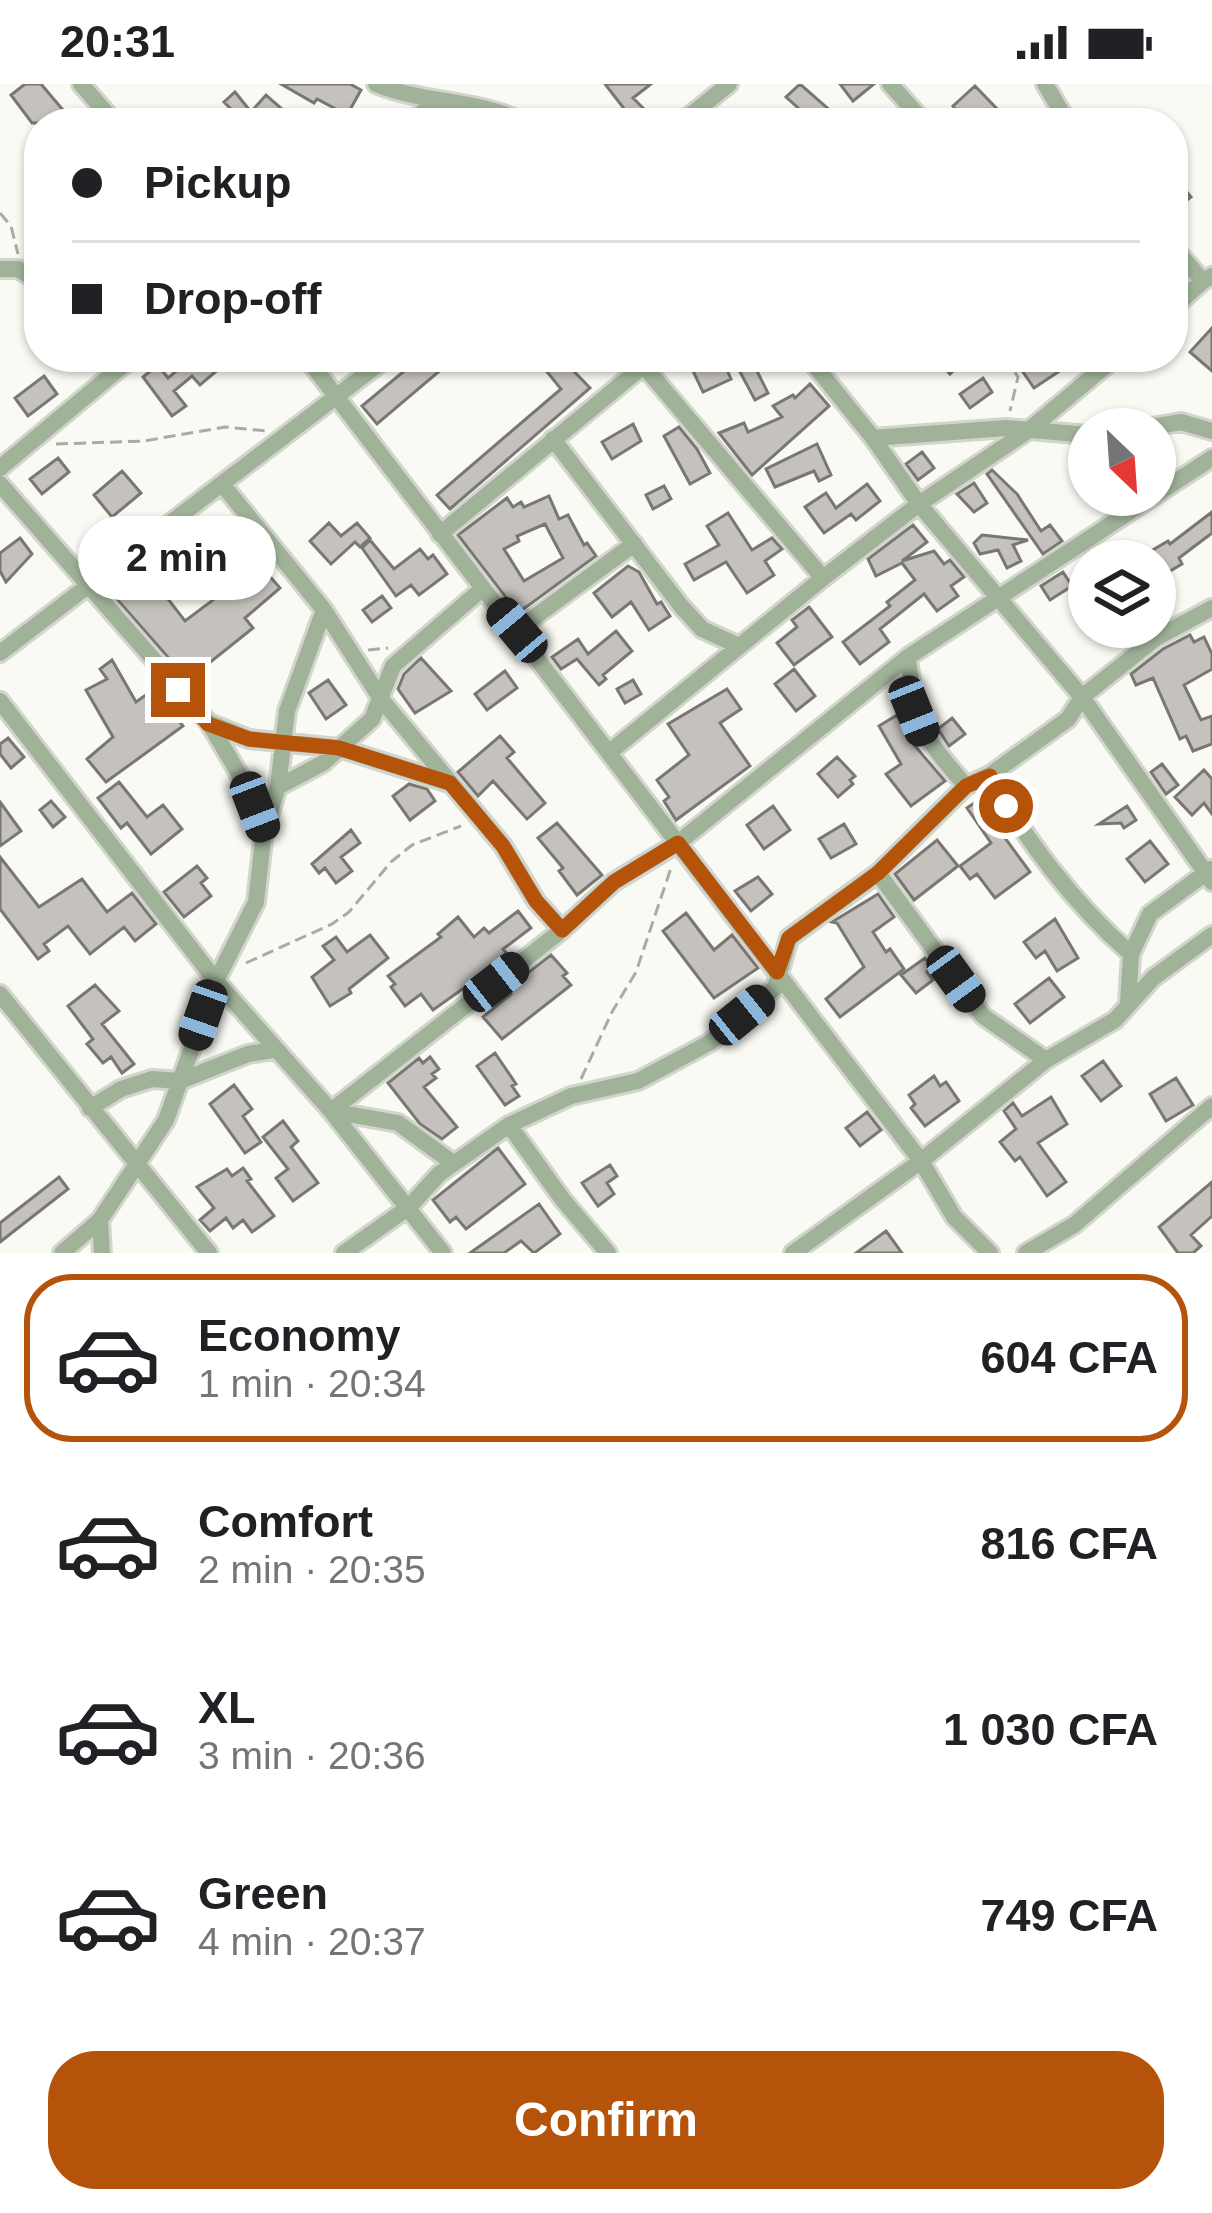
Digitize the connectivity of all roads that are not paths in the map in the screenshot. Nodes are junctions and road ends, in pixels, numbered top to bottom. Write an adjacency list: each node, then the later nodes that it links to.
1 (81, 84): 7 (street)
2 (376, 84): 6 (street)
3 (730, 84): 5 (street)
4 (890, 84): 10 (street)
5 (705, 92)
6 (435, 100): 8 (street); 9 (street)
7 (102, 108)
8 (427, 108)
9 (496, 108)
10 (912, 108)
11 (115, 372): 26 (street)
12 (318, 372): 18 (street)
13 (368, 372): 18 (street)
14 (635, 372): 24 (street)
15 (658, 372): 32 (street)
16 (820, 372): 23 (street)
17 (1098, 372): 20 (street)
18 (337, 395): 28 (street); 30 (street)
19 (1176, 423): 21 (street)
20 (1029, 430): 22 (street); 23 (street); 29 (street)
21 (1212, 431)
22 (1068, 433)
23 (873, 438): 29 (street)
24 (553, 439): 30 (street); 31 (street)
25 (1212, 458): 35 (street)
26 (0, 468)
27 (0, 484): 33 (street)
28 (222, 484): 33 (street); 37 (street)
29 (919, 504): 32 (street); 35 (street)
30 (440, 534): 34 (street)
31 (634, 544): 38 (street); 39 (street)
32 (824, 578): 39 (street)
33 (87, 588): 40 (street); 45 (street)
34 (482, 589): 38 (street); 43 (street)
35 (1001, 598): 41 (street); 42 (street)
36 (1212, 608): 42 (street)
37 (324, 610): 43 (street); 46 (street)
38 (517, 630): 48 (street)
39 (740, 646): 48 (street)
40 (0, 653)
41 (908, 657): 51 (street); 54 (street)
42 (1082, 697): 49 (street); 56 (street)
43 (382, 699): 47 (street); 50 (street)
44 (0, 701): 61 (street)
45 (208, 724): 46 (street); 53 (street)
46 (282, 740): 47 (street); 52 (street)
47 (339, 748): 50 (street); 52 (street)
48 (611, 752): 54 (street)
49 (990, 776): 51 (street); 59 (street)
50 (450, 783): 57 (street)
51 (966, 786): 55 (street)
52 (278, 787): 53 (street)
53 (264, 831): 61 (street)
54 (678, 843): 57 (street); 60 (street)
55 (878, 873): 60 (street); 65 (street)
56 (1209, 874): 59 (street)
57 (562, 930): 69 (street)
58 (1212, 935): 63 (street)
59 (1131, 954): 63 (street)
60 (777, 972): 70 (street); 71 (street)
61 (217, 977): 64 (street); 66 (street)
62 (0, 994): 68 (street)
63 (1127, 1004): 65 (street)
64 (273, 1050): 66 (street); 69 (street)
65 (1046, 1060): 71 (street)
66 (180, 1082): 68 (street); 73 (street)
67 (1212, 1106): 84 (street)
68 (90, 1108): 73 (street)
69 (331, 1111): 72 (street); 74 (street)
70 (509, 1125): 72 (street); 81 (street)
71 (921, 1161): 82 (street); 83 (street)
72 (453, 1163): 74 (street)
73 (137, 1167): 75 (street); 78 (street)
74 (409, 1207): 79 (street); 80 (street)
75 (100, 1220): 76 (street); 77 (street)
76 (62, 1253)
77 (102, 1253)
78 (209, 1253)
79 (344, 1253)
80 (443, 1253)
81 (608, 1253)
82 (793, 1253)
83 (990, 1253)
84 (1025, 1253)

